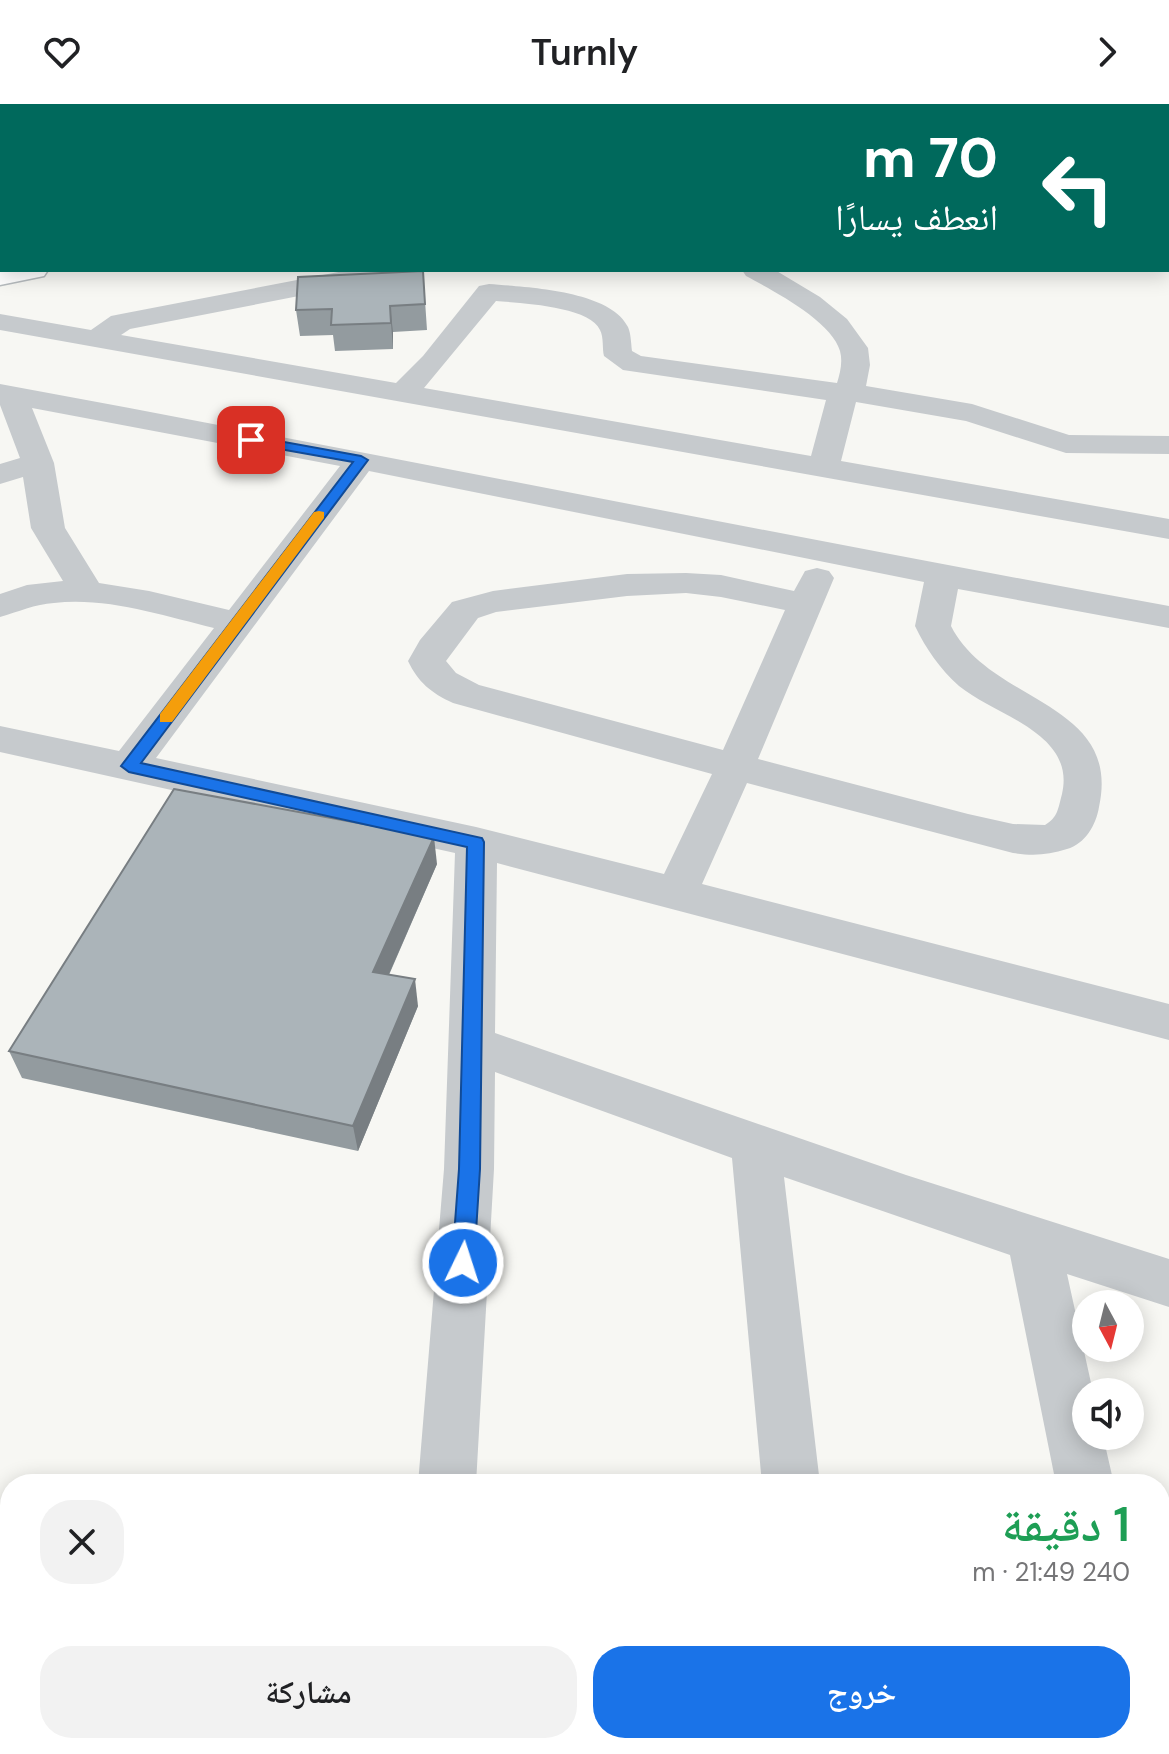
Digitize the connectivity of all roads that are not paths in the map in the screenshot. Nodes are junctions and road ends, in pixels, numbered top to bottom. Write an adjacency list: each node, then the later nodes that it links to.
1 (25, 272): 4 (main road)
2 (381, 272): 7 (street)
3 (758, 272): 8 (street)
4 (0, 277)
5 (493, 281): 8 (street); 9 (street)
6 (0, 322): 7 (street)
7 (96, 339): 9 (street)
8 (846, 393): 11 (street); 14 (street)
9 (402, 394): 14 (street)
10 (7, 398): 12 (street); 13 (street)
11 (1169, 445)
12 (361, 460): 17 (street); 23 (street)
13 (38, 463): 15 (street); 19 (street)
14 (823, 470): 16 (street)
15 (0, 474)
16 (1169, 529)
17 (828, 554): 18 (street); 20 (street)
18 (943, 575): 22 (street); 26 (street)
19 (86, 590): 21 (street); 23 (street)
20 (806, 604): 26 (street); 26 (street)
21 (0, 606)
22 (1169, 617)
23 (238, 623): 25 (street)
24 (0, 739): 25 (street)
25 (129, 766): 27 (street)
26 (735, 767): 28 (street)
27 (476, 842): 28 (street); 30 (street)
28 (676, 893): 29 (street)
29 (1169, 1022)
30 (471, 1044): 31 (street); 34 (street)
31 (756, 1146): 32 (street); 35 (street)
32 (1033, 1241): 33 (street); 36 (street)
33 (1169, 1283)
34 (448, 1474)
35 (790, 1474)
36 (1083, 1474)

